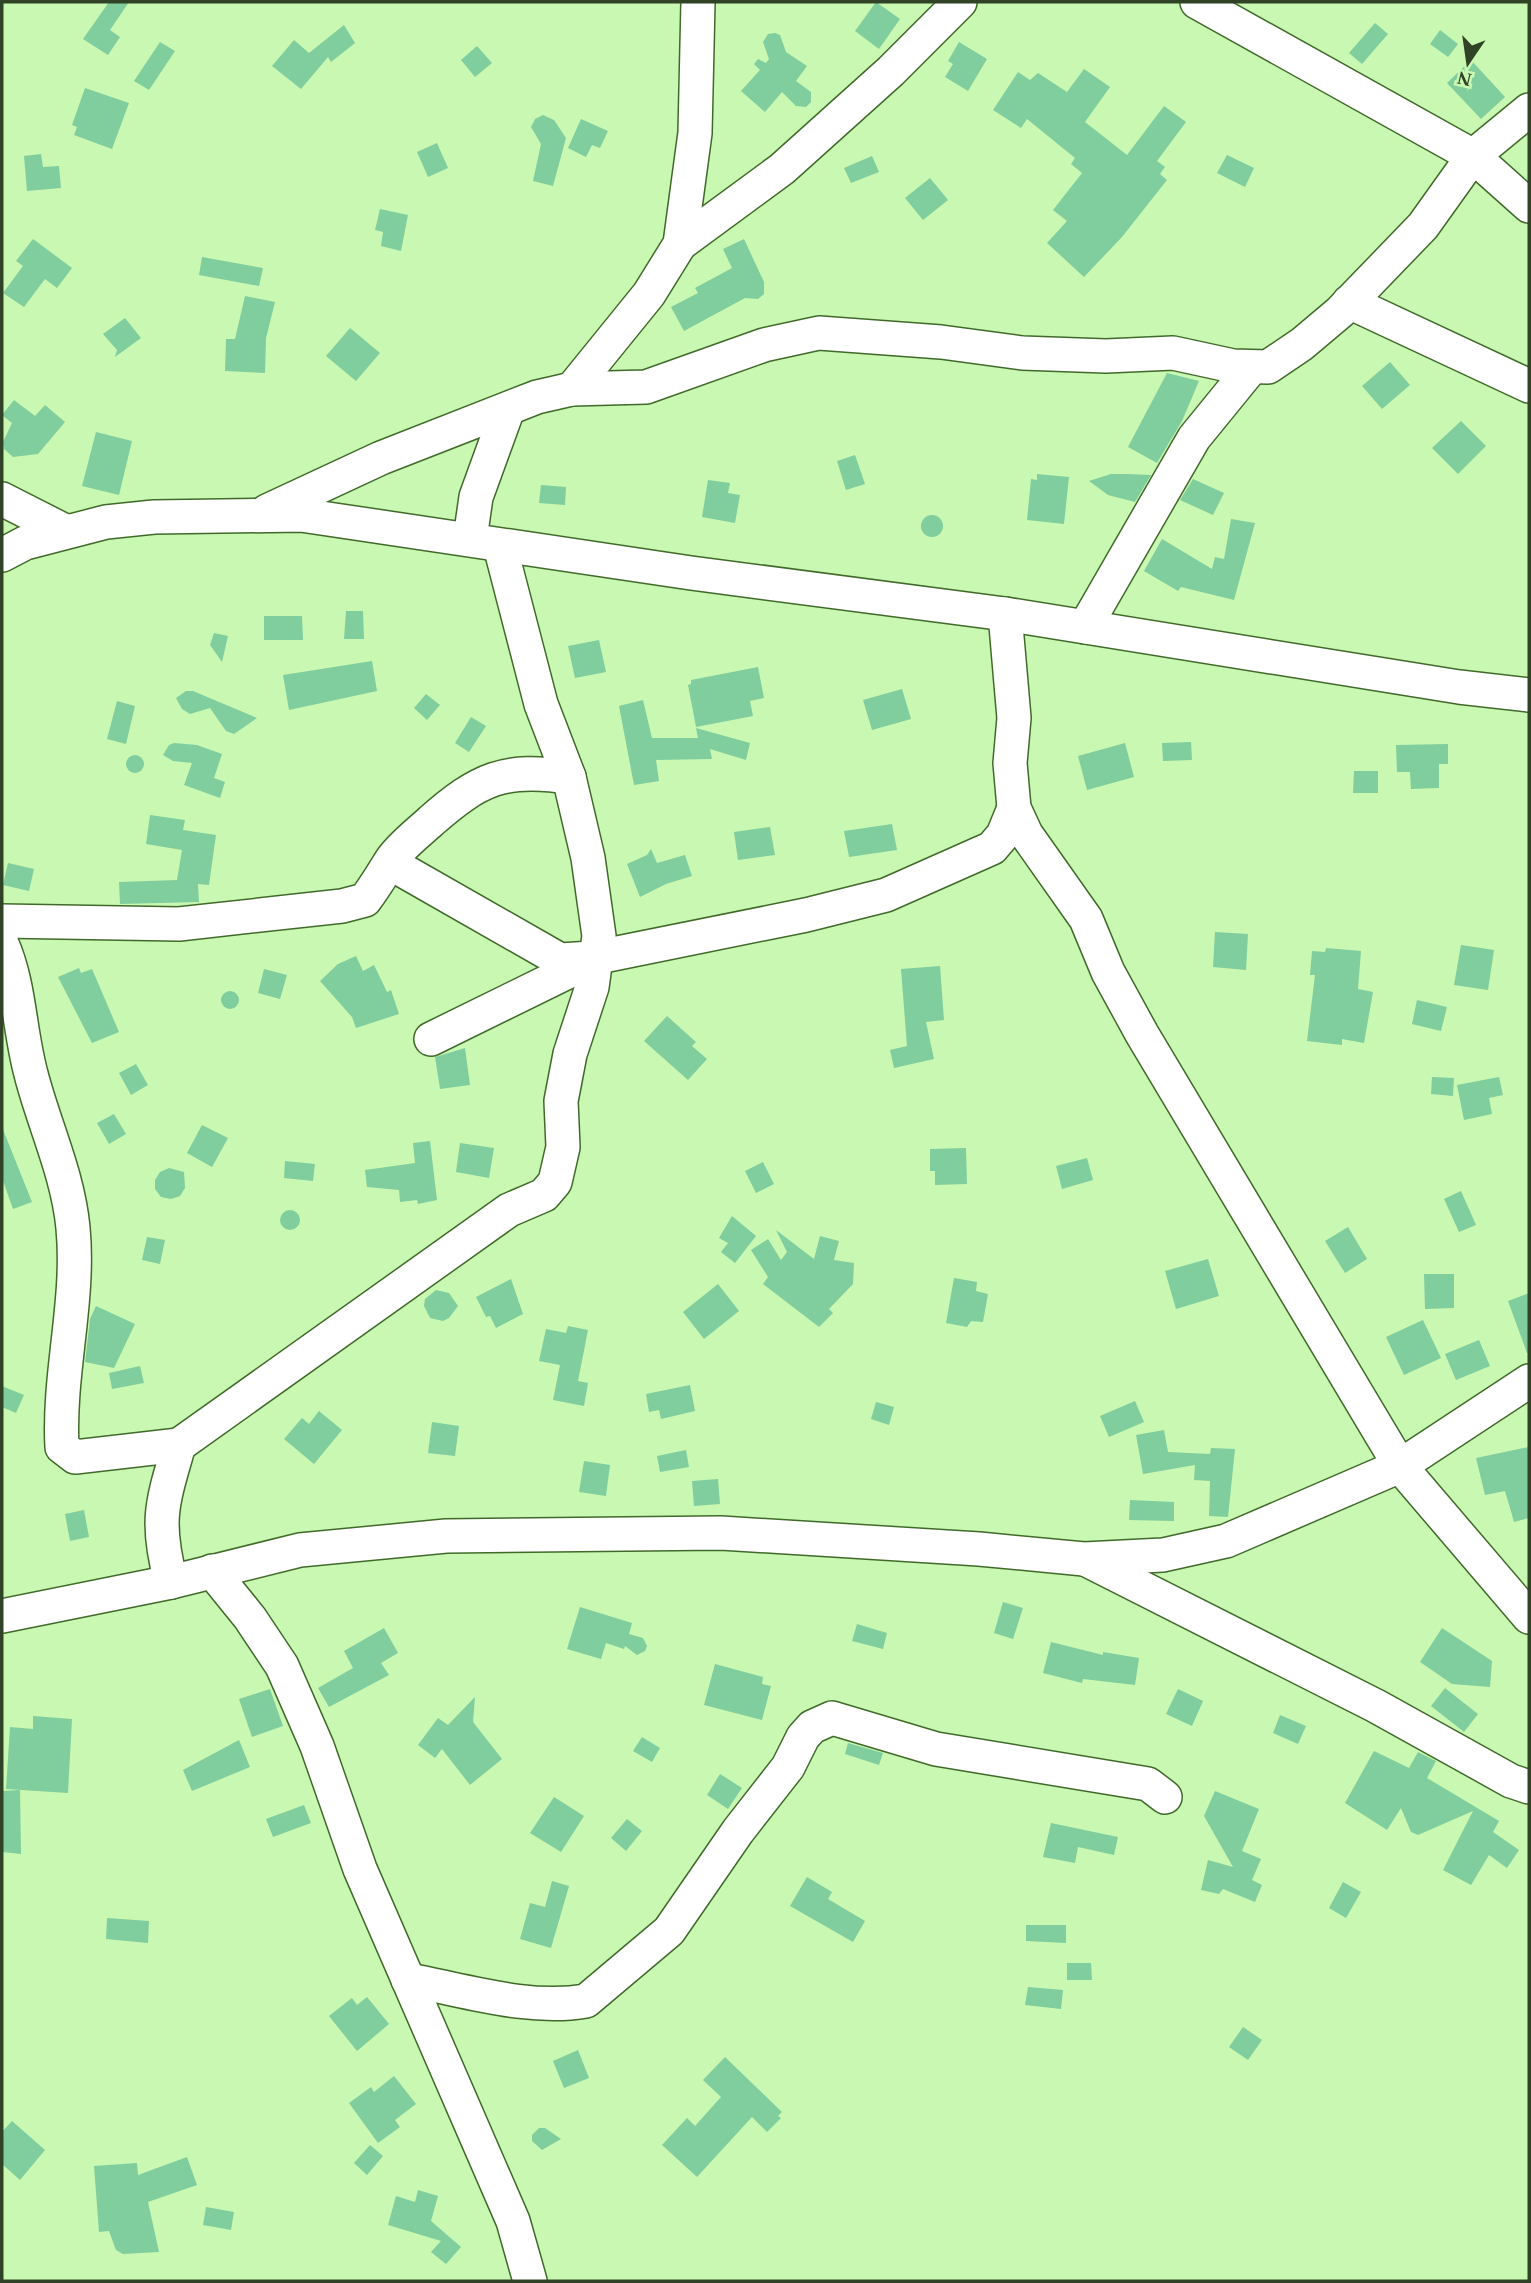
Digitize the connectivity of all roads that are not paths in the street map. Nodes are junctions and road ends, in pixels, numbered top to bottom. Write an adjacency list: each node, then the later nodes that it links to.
1 (698, 2): 7 (street)
2 (960, 2): 7 (street)
3 (1202, 3): 5 (street)
4 (1529, 110): 5 (street)
5 (1473, 156): 6 (street); 8 (street)
6 (1529, 206)
7 (680, 244): 11 (street)
8 (1349, 302): 9 (street); 10 (street)
9 (1251, 368): 11 (street); 19 (street)
10 (1529, 386)
11 (572, 389): 12 (street)
12 (508, 409): 14 (street); 16 (street)
13 (2, 499): 15 (street)
14 (262, 513): 15 (street); 16 (street)
15 (65, 531): 17 (street)
16 (485, 542): 18 (street); 21 (street)
17 (2, 555)
18 (1004, 614): 19 (street); 22 (street)
19 (1085, 627): 20 (street)
20 (1529, 695)
21 (569, 777): 23 (street); 26 (street)
22 (1014, 808): 26 (street); 30 (street)
23 (390, 863): 24 (street); 26 (street)
24 (2, 921)
25 (2, 944): 29 (street)
26 (598, 957): 27 (street); 29 (street)
27 (430, 1039)
28 (1529, 1381): 30 (street)
29 (180, 1445): 33 (street)
30 (1400, 1466): 31 (street); 35 (street)
31 (1084, 1559): 32 (street); 36 (street)
32 (212, 1571): 33 (street); 38 (street)
33 (171, 1582): 34 (street)
34 (2, 1616)
35 (1529, 1617)
36 (1529, 1787)
37 (1166, 1797): 38 (street)
38 (408, 1980): 39 (street)
39 (530, 2281)

